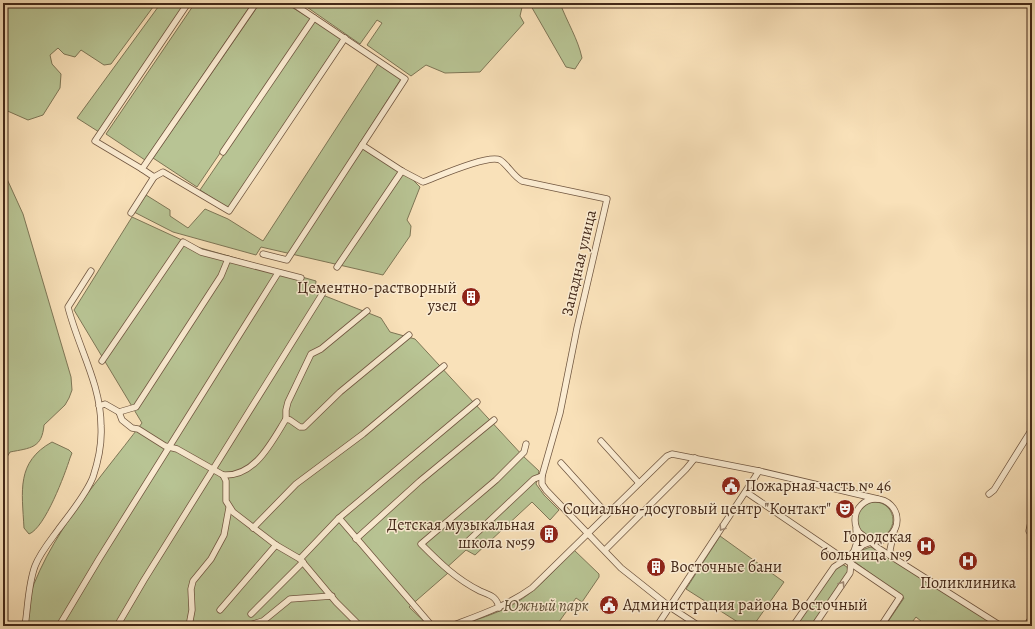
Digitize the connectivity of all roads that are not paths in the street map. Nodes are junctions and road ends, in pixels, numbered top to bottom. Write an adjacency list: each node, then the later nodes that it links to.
1 (188, 3): 8 (street)
2 (256, 3): 8 (street)
3 (292, 3): 4 (street)
4 (314, 18): 5 (street); 7 (street)
5 (345, 38): 6 (street); 10 (street)
6 (362, 145): 9 (street, Западная улица); 12 (street)
7 (222, 152)
8 (142, 169): 10 (street)
9 (402, 171): 14 (street); 37 (street, Западная улица)
10 (154, 177): 11 (street)
11 (131, 212)
12 (263, 254)
13 (228, 259): 16 (street); 21 (street); 25 (street)
14 (337, 267)
15 (91, 271): 24 (street)
16 (278, 273): 17 (street); 31 (street)
17 (301, 278)
18 (326, 288): 34 (street)
19 (367, 311): 26 (street)
20 (409, 335): 26 (street)
21 (102, 361)
22 (444, 366): 50 (street)
23 (476, 402): 47 (street)
24 (99, 406): 25 (street); 69 (street)
25 (119, 412): 31 (street)
26 (286, 419): 36 (street)
27 (494, 420): 53 (street)
28 (1032, 429): 40 (street)
29 (601, 441): 38 (street)
30 (526, 444): 64 (street)
31 (169, 447): 34 (street); 70 (street)
32 (695, 458): 35 (street); 38 (street); 57 (street)
33 (561, 463): 45 (street)
34 (213, 471): 36 (street); 71 (street)
35 (759, 471): 39 (street); 41 (street)
36 (223, 475): 43 (street)
37 (542, 476): 51 (street); 55 (street)
38 (639, 483): 45 (street)
39 (746, 492): 60 (street); 63 (street, one-way to 63)
40 (989, 494)
41 (859, 495): 42 (street); 44 (street)
42 (878, 499): 44 (street); 49 (street)
43 (229, 508): 50 (street); 72 (street)
44 (857, 512): 48 (street)
45 (607, 514): 51 (street)
46 (1032, 517): 52 (street)
47 (339, 518): 53 (street); 59 (street)
48 (856, 525): 54 (street); 60 (street)
49 (895, 527): 54 (street); 58 (street)
50 (254, 528): 56 (street)
51 (588, 533): 57 (street); 64 (street)
52 (1032, 536)
53 (356, 538): 76 (street)
54 (873, 541): 58 (street); 61 (street)
55 (466, 543)
56 (276, 545): 59 (street); 65 (street)
57 (605, 550): 63 (street)
58 (891, 556): 83 (street)
59 (301, 560): 62 (street); 66 (street)
60 (844, 560): 61 (street); 80 (street)
61 (851, 565): 81 (street, one-way to 61); 82 (street)
62 (332, 596): 68 (street); 75 (street)
63 (670, 607): 78 (street); 79 (street)
64 (499, 608): 77 (street)
65 (220, 610)
66 (251, 614)
67 (1032, 618): 84 (main road)
68 (263, 621): 73 (street); 74 (street)
69 (26, 626)
70 (59, 626)
71 (117, 626)
72 (189, 626)
73 (246, 626)
74 (269, 626)
75 (360, 626)
76 (432, 626)
77 (451, 626)
78 (657, 626)
79 (699, 626)
80 (793, 626)
81 (814, 626)
82 (881, 626)
83 (1001, 626)
84 (1027, 626)

